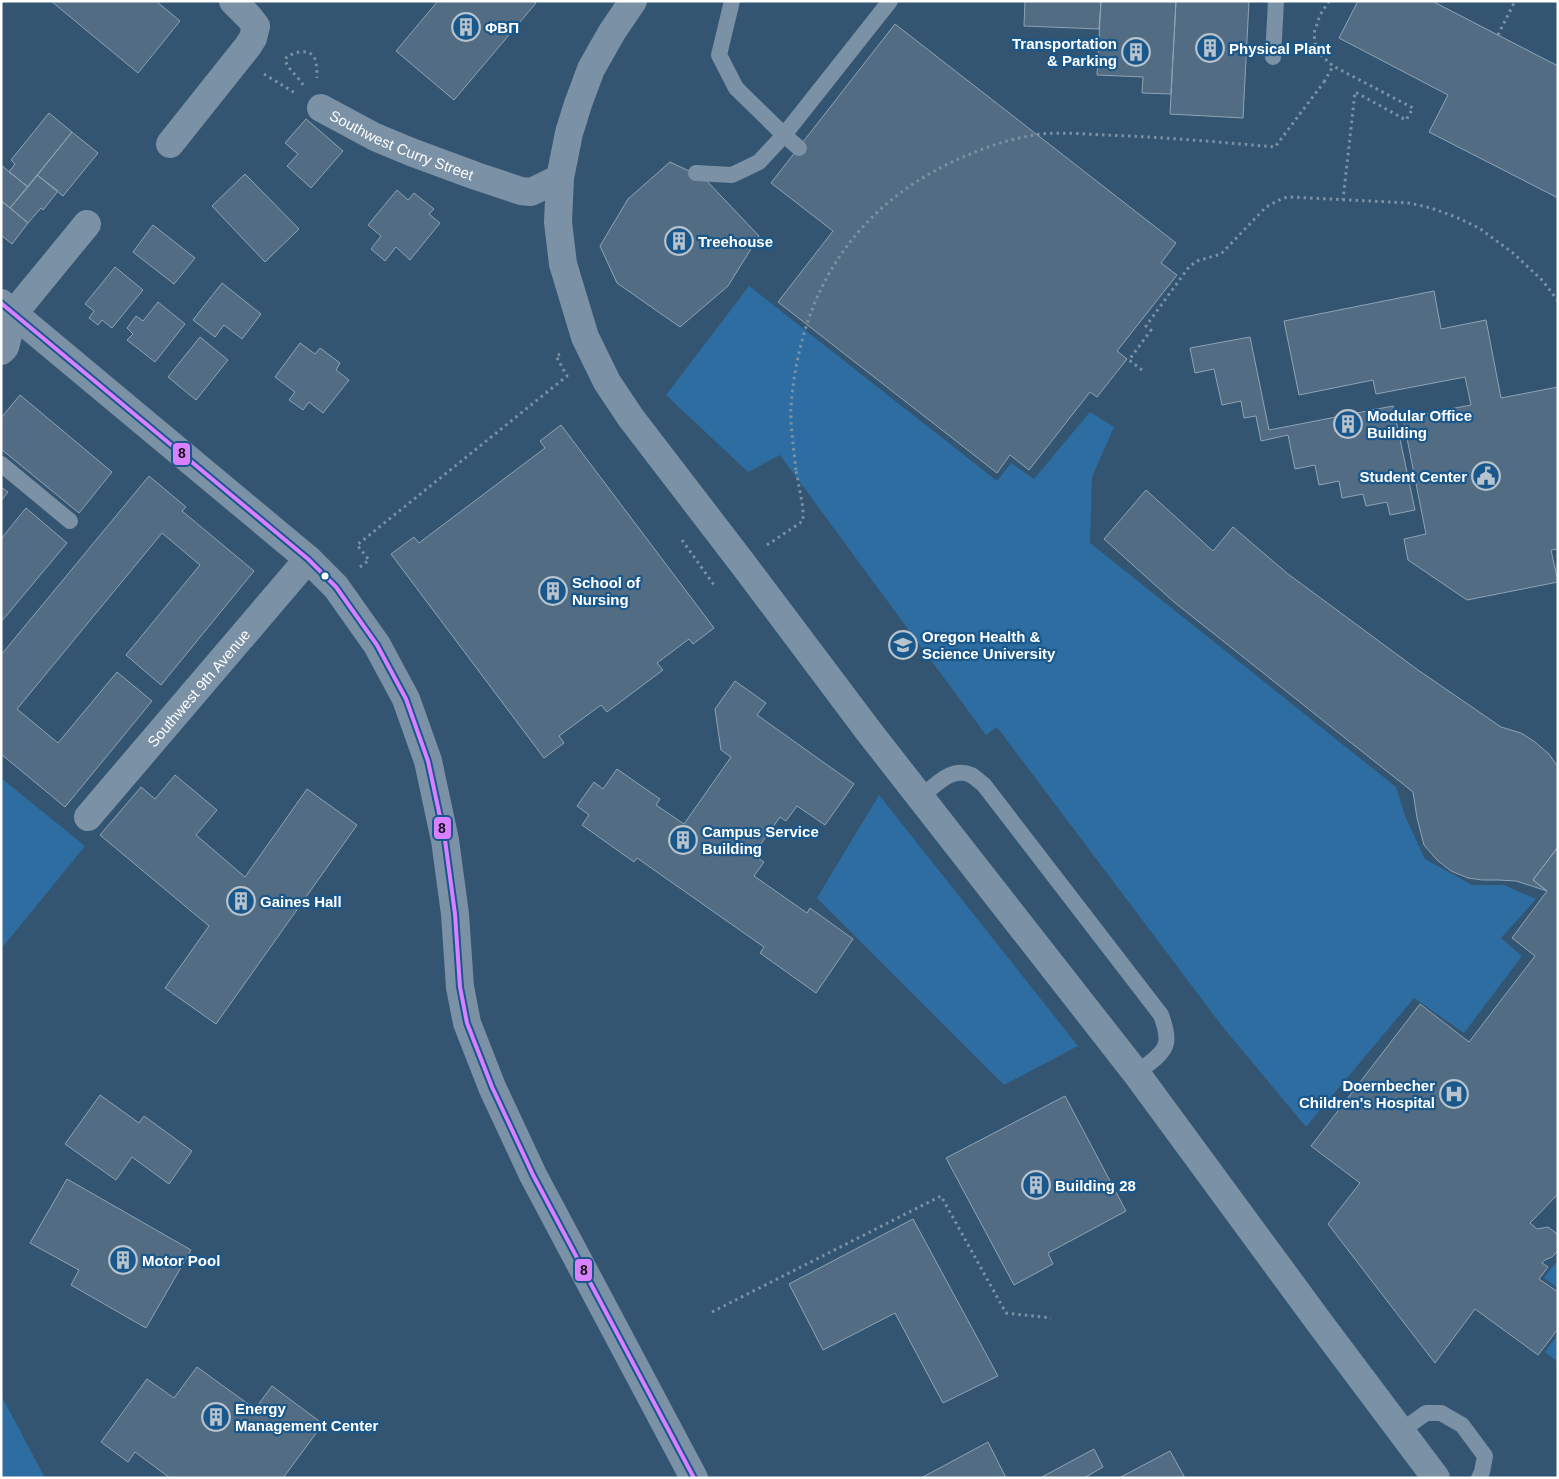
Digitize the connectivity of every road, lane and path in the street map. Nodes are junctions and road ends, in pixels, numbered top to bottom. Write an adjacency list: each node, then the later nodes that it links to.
1 (233, 1): 10 (street)
2 (633, 1): 17 (street)
3 (732, 1): 13 (lane)
4 (890, 1): 13 (lane)
5 (1276, 1): 9 (lane)
6 (1329, 1): 11 (path)
7 (1514, 1): 8 (path)
8 (1498, 35)
9 (1273, 57)
10 (239, 58): 12 (path); 14 (street)
11 (1333, 66): 18 (path); 27 (path, bridge)
12 (310, 97): 12 (path, Southwest Curry Street); 17 (street, Southwest Curry Street)
13 (784, 135): 15 (lane); 16 (lane)
14 (170, 144)
15 (799, 148)
16 (696, 173)
17 (560, 178): 22 (street)
18 (1343, 200): 20 (path); 24 (path)
19 (87, 224): 21 (street)
20 (1558, 301)
21 (8, 308): 23 (street); 28 (street)
22 (586, 337): 29 (path); 30 (street)
23 (1, 352)
24 (1142, 370)
25 (1, 464): 26 (lane)
26 (70, 520)
27 (767, 545)
28 (308, 559): 29 (street); 31 (street, Southwest 9th Avenue)
29 (336, 587): 36 (street)
30 (921, 797): 32 (street); 32 (lane)
31 (88, 817)
32 (1136, 1074): 35 (street)
33 (712, 1312): 34 (path)
34 (1051, 1318)
35 (1401, 1431): 37 (street); 38 (lane)
36 (694, 1478)
37 (1436, 1478)
38 (1479, 1478)

